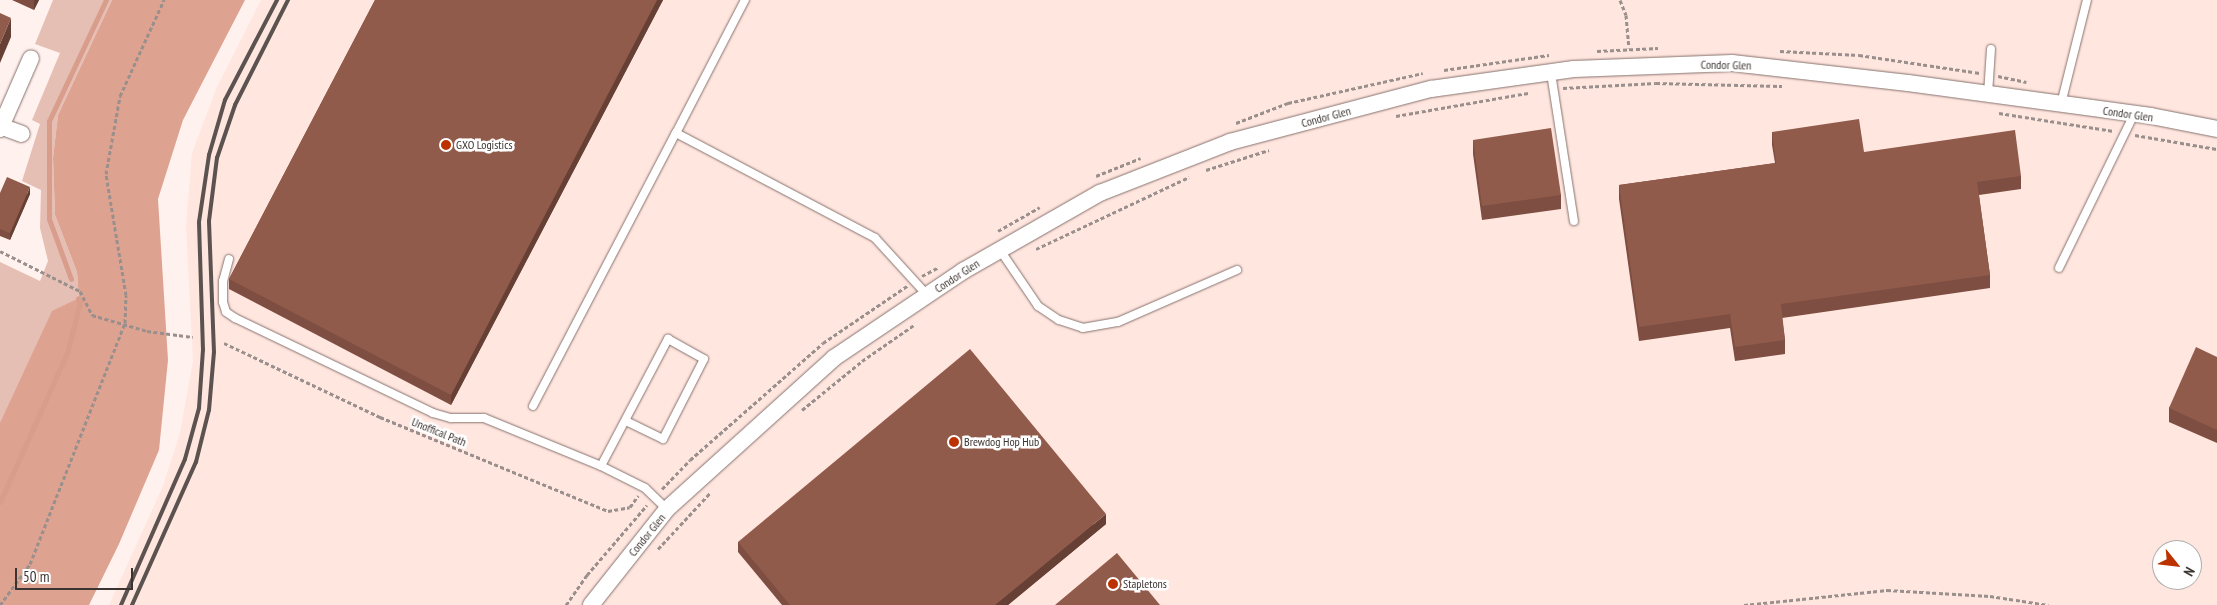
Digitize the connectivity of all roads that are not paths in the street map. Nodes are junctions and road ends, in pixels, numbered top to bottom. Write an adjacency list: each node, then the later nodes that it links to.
1 (745, 0): 12 (lane)
2 (2087, 0): 7 (lane)
3 (1991, 49): 6 (lane)
4 (31, 58): 9 (street)
5 (1550, 73): 6 (street, Condor Glen); 13 (lane); 14 (street, Condor Glen)
6 (1988, 94): 7 (street, Condor Glen)
7 (2061, 104): 8 (street, Condor Glen)
8 (2134, 114): 10 (street, Condor Glen); 16 (lane)
9 (0, 127): 11 (street)
10 (2217, 129)
11 (22, 134)
12 (676, 134): 18 (lane); 19 (lane)
13 (1574, 221)
14 (1004, 256): 17 (lane); 18 (street, Condor Glen)
15 (229, 259): 21 (lane)
16 (2059, 268)
17 (1237, 270)
18 (927, 296): 22 (street, Condor Glen)
19 (533, 406)
20 (626, 421): 20 (lane); 21 (lane)
21 (601, 466): 22 (lane)
22 (667, 509): 23 (street, Condor Glen)
23 (591, 605)

